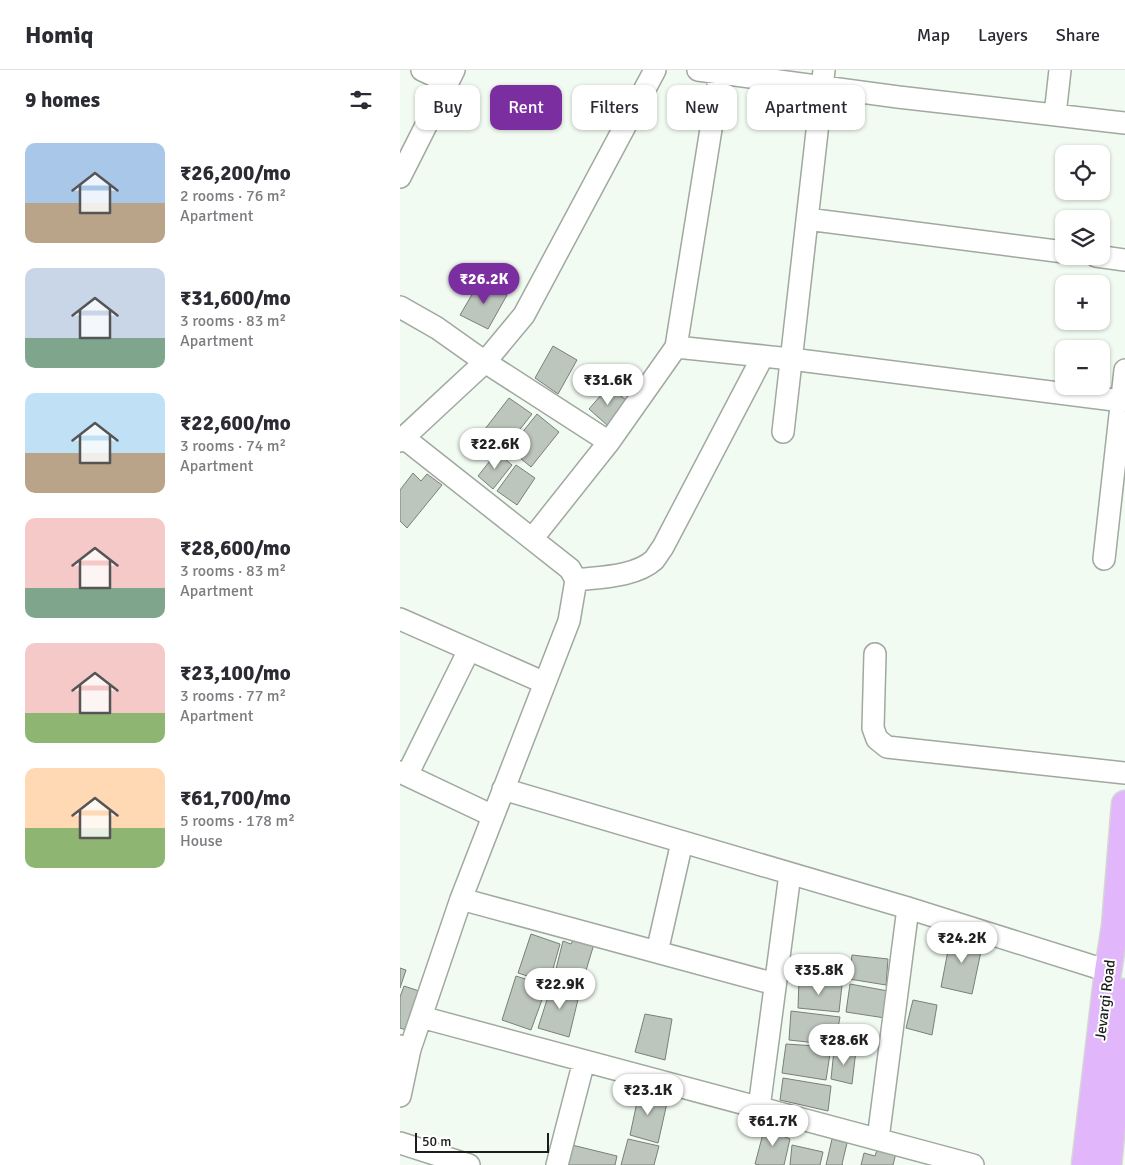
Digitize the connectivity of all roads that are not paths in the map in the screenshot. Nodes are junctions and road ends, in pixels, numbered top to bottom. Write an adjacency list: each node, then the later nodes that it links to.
1 (422, 70): 6 (street)
2 (655, 70): 19 (street)
3 (698, 70): 5 (street)
4 (1060, 70): 8 (street)
5 (720, 73): 7 (street); 16 (street)
6 (451, 76): 10 (street)
7 (823, 78): 8 (street); 11 (street)
8 (1056, 115): 9 (street)
9 (1125, 123)
10 (400, 176)
11 (807, 219): 12 (street); 18 (street)
12 (1055, 251)
13 (1110, 258): 14 (street)
14 (1125, 260)
15 (400, 307): 19 (street)
16 (676, 347): 17 (street); 24 (street)
17 (763, 356): 18 (street); 27 (street)
18 (791, 359): 21 (street); 22 (street)
19 (485, 362): 23 (street); 24 (street)
20 (1125, 370): 21 (street)
21 (1122, 401): 26 (street)
22 (783, 432)
23 (402, 440): 25 (street)
24 (609, 442): 25 (street)
25 (532, 539): 27 (street)
26 (1104, 559)
27 (576, 580): 31 (street)
28 (401, 621): 29 (street)
29 (469, 650): 31 (street); 33 (street)
30 (875, 654): 32 (street)
31 (545, 683): 34 (street)
32 (1125, 773)
33 (404, 774): 36 (street)
34 (503, 789): 36 (street); 37 (street)
35 (1125, 804): 42 (main road, Jevargi Road)
36 (493, 816): 39 (street)
37 (682, 842): 38 (street); 41 (street)
38 (790, 874): 40 (street); 43 (street)
39 (460, 899): 41 (street); 45 (street)
40 (908, 908): 42 (street); 50 (street)
41 (657, 952): 43 (street)
42 (1108, 971): 55 (main road, Jevargi Road)
43 (775, 984): 49 (street)
44 (1125, 992): 56 (main road)
45 (421, 1017): 46 (street); 47 (street)
46 (405, 1048): 48 (street)
47 (584, 1061): 49 (street); 53 (street)
48 (400, 1096)
49 (759, 1108): 50 (street)
50 (878, 1139): 54 (street)
51 (400, 1142): 52 (street)
52 (469, 1165)
53 (557, 1165)
54 (973, 1165)
55 (1086, 1165)
56 (1108, 1165)

